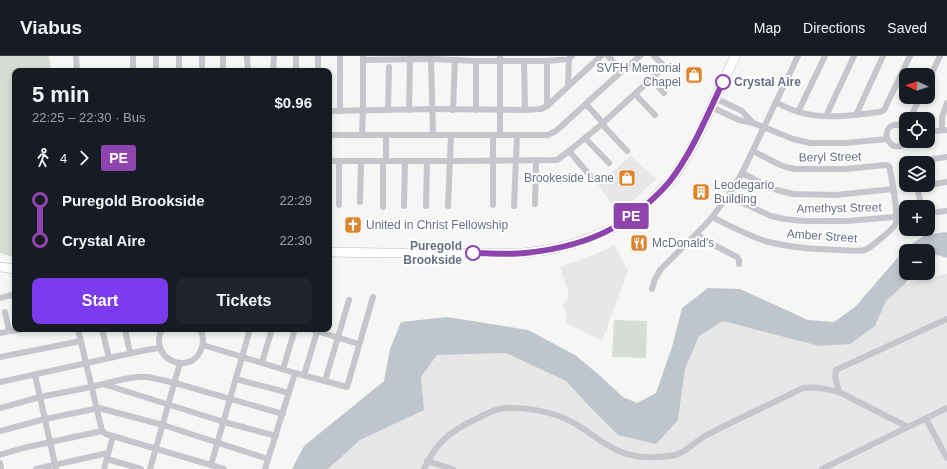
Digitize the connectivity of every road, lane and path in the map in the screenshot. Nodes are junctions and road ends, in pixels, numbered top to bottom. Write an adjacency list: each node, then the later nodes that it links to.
1 (76, 56): 33 (street)
2 (133, 56): 34 (street)
3 (156, 56): 35 (street)
4 (179, 56): 36 (street)
5 (202, 56): 37 (street)
6 (223, 56): 38 (street)
7 (248, 56): 39 (street)
8 (274, 56): 40 (street)
9 (296, 56): 41 (street)
10 (318, 56): 42 (street)
11 (340, 56): 64 (street)
12 (601, 56): 46 (street)
13 (608, 56): 44 (street)
14 (640, 56): 44 (street)
15 (654, 56): 45 (street)
16 (735, 56): 49 (main road)
17 (798, 56): 50 (street)
18 (825, 56): 65 (street)
19 (854, 56): 68 (street)
20 (883, 56): 67 (street)
21 (910, 56): 67 (street)
22 (940, 56): 43 (street)
23 (363, 58): 24 (street); 55 (street)
24 (410, 58): 27 (street); 57 (street)
25 (500, 58): 29 (street); 30 (street); 61 (street)
26 (571, 58): 31 (street); 46 (street)
27 (431, 59): 28 (street); 58 (street)
28 (455, 60): 29 (street); 59 (street)
29 (476, 61): 60 (street)
30 (524, 61): 31 (street); 62 (street)
31 (547, 61): 53 (street)
32 (389, 67): 56 (street)
33 (77, 68)
34 (133, 68)
35 (156, 68)
36 (179, 68)
37 (202, 68)
38 (223, 68)
39 (248, 68)
40 (273, 68)
41 (296, 68)
42 (318, 68)
43 (934, 68)
44 (622, 71): 52 (street)
45 (651, 79): 47 (street); 48 (street)
46 (568, 86): 53 (street)
47 (635, 94): 66 (street); 69 (street)
48 (664, 94)
49 (715, 98): 54 (main road); 70 (street)
50 (776, 102): 65 (street); 72 (street)
51 (947, 103): 73 (street)
52 (586, 104): 69 (street); 80 (street)
53 (547, 106): 62 (street)
54 (711, 107): 70 (street); 123 (main road)
55 (363, 110): 56 (street); 64 (street); 75 (street)
56 (388, 110): 57 (street)
57 (409, 110): 58 (street)
58 (433, 110): 59 (street); 76 (street)
59 (453, 110): 60 (street)
60 (476, 110): 61 (street)
61 (500, 110): 62 (street); 79 (street)
62 (525, 110)
63 (332, 111): 64 (street)
64 (340, 111)
65 (798, 112): 68 (street)
66 (655, 115)
67 (856, 115): 68 (street)
68 (826, 116)
69 (602, 123): 82 (street); 86 (street)
70 (754, 123): 72 (street)
71 (899, 125): 83 (street)
72 (764, 127): 83 (street); 87 (street)
73 (944, 130)
74 (332, 135): 75 (street)
75 (362, 135): 81 (street)
76 (433, 135): 77 (street); 81 (street)
77 (451, 135): 78 (street); 98 (street)
78 (493, 135): 79 (street); 99 (street)
79 (500, 135): 80 (street)
80 (517, 135): 90 (street)
81 (386, 136): 95 (street)
82 (585, 138): 85 (street); 100 (street)
83 (887, 139): 84 (street)
84 (899, 146)
85 (569, 151): 91 (street); 102 (street)
86 (627, 151)
87 (753, 151): 101 (street); 105 (street, Beryl Street)
88 (947, 157): 89 (street)
89 (935, 159)
90 (515, 160): 91 (street); 99 (street); 114 (street)
91 (536, 160): 108 (street)
92 (332, 161): 93 (street)
93 (339, 161): 94 (street); 109 (street)
94 (362, 161): 95 (street); 107 (street)
95 (385, 161): 96 (street); 115 (street)
96 (405, 161): 97 (street); 111 (street)
97 (427, 161): 98 (street); 112 (street)
98 (449, 161): 99 (street); 113 (street)
99 (492, 161): 110 (street)
100 (609, 163)
101 (742, 173): 105 (street); 106 (street)
102 (593, 179)
103 (947, 182): 104 (street)
104 (935, 184)
105 (893, 189): 119 (street)
106 (728, 196): 118 (street); 119 (street, Amethyst Street)
107 (360, 202)
108 (535, 204)
109 (339, 205)
110 (493, 205)
111 (404, 206)
112 (426, 206)
113 (448, 206)
114 (514, 206)
115 (383, 207)
116 (947, 211): 117 (street)
117 (935, 212)
118 (712, 217): 119 (street, Amber Street); 121 (street)
119 (896, 217): 120 (street, Amethyst Street)
120 (899, 217)
121 (697, 234): 125 (street); 128 (street)
122 (332, 252): 123 (main road)
123 (385, 253): 124 (main road)
124 (332, 256)
125 (739, 264)
126 (0, 267): 127 (main road)
127 (12, 269)
128 (652, 289)
129 (12, 295): 131 (street)
130 (374, 297): 150 (street)
131 (0, 298)
132 (349, 300): 148 (street)
133 (5, 312): 135 (street)
134 (947, 319): 170 (street)
135 (9, 331): 136 (street); 147 (street)
136 (12, 331)
137 (79, 332): 149 (street)
138 (103, 332): 156 (street)
139 (126, 332): 153 (street)
140 (161, 332): 152 (street)
141 (201, 332): 151 (street)
142 (249, 332): 154 (street)
143 (271, 332): 157 (street)
144 (294, 332): 160 (street)
145 (317, 332): 163 (street)
146 (324, 332): 148 (street)
147 (0, 334)
148 (338, 337): 150 (street); 165 (street)
149 (81, 341): 155 (street); 159 (street)
150 (359, 344): 165 (street)
151 (203, 345): 154 (street); 158 (street)
152 (160, 348): 153 (street); 158 (street)
153 (130, 353): 156 (street)
154 (242, 356): 157 (street); 164 (street)
155 (0, 357)
156 (109, 358): 159 (street)
157 (262, 362): 160 (street)
158 (180, 363): 168 (street)
159 (86, 364): 162 (street); 169 (street)
160 (282, 369): 161 (street)
161 (295, 373): 163 (street); 171 (street)
162 (35, 375): 166 (street); 172 (street)
163 (304, 375): 165 (street)
164 (236, 379): 171 (street); 173 (street)
165 (325, 381)
166 (0, 382)
167 (102, 384): 168 (street); 169 (street); 174 (street)
168 (175, 384): 173 (street); 174 (street)
169 (91, 387): 172 (street); 175 (street)
170 (839, 392): 183 (street); 195 (street)
171 (289, 393): 178 (street)
172 (40, 398): 176 (street); 179 (street)
173 (230, 400): 178 (street); 181 (street)
174 (169, 405): 181 (street); 182 (street)
175 (96, 407): 179 (street); 182 (street); 185 (street)
176 (0, 408)
177 (947, 408): 180 (street)
178 (283, 414): 187 (street)
179 (45, 419): 184 (street); 188 (street)
180 (926, 419): 183 (street); 193 (street)
181 (224, 422): 187 (street); 189 (street)
182 (163, 425): 189 (street); 190 (street)
183 (908, 427): 206 (street)
184 (0, 431)
185 (102, 431): 186 (street); 188 (street)
186 (113, 436): 190 (street); 192 (street)
187 (276, 436): 194 (street)
188 (50, 442): 191 (street); 196 (street)
189 (218, 443): 194 (street); 197 (street)
190 (156, 448): 197 (street); 201 (street)
191 (0, 455)
192 (107, 456): 196 (street); 199 (street); 200 (street)
193 (947, 458)
194 (268, 459): 203 (street)
195 (428, 461): 204 (street); 205 (street)
196 (56, 467): 198 (street)
197 (214, 467): 202 (street)
198 (36, 469)
199 (104, 469)
200 (141, 469)
201 (150, 469)
202 (224, 469)
203 (265, 469)
204 (424, 469)
205 (453, 469)
206 (822, 469)

